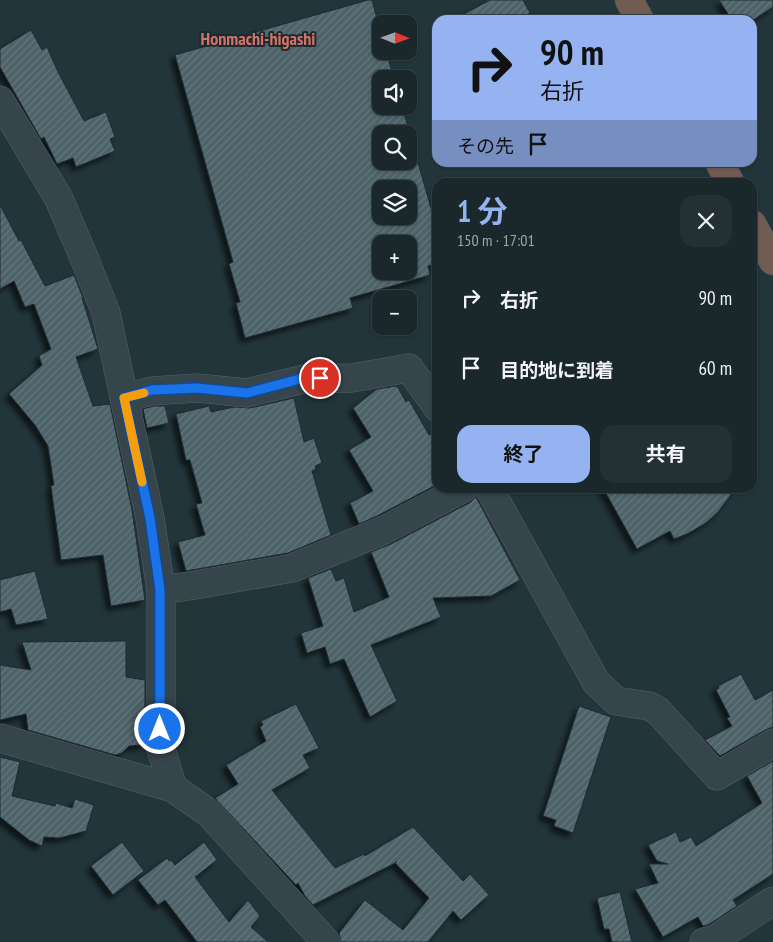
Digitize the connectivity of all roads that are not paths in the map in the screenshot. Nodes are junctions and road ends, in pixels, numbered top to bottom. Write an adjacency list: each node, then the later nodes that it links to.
1 (629, 0): 2 (highway)
2 (637, 15)
3 (0, 100): 8 (street)
4 (722, 167): 5 (highway)
5 (728, 178)
6 (757, 233): 7 (highway)
7 (773, 262)
8 (124, 398): 9 (street); 12 (street)
9 (432, 400)
10 (454, 493): 12 (street)
11 (492, 493): 14 (street)
12 (160, 590): 15 (street)
13 (0, 738): 15 (street)
14 (773, 743)
15 (174, 788): 17 (street)
16 (773, 901): 18 (street)
17 (326, 942)
18 (704, 942)

